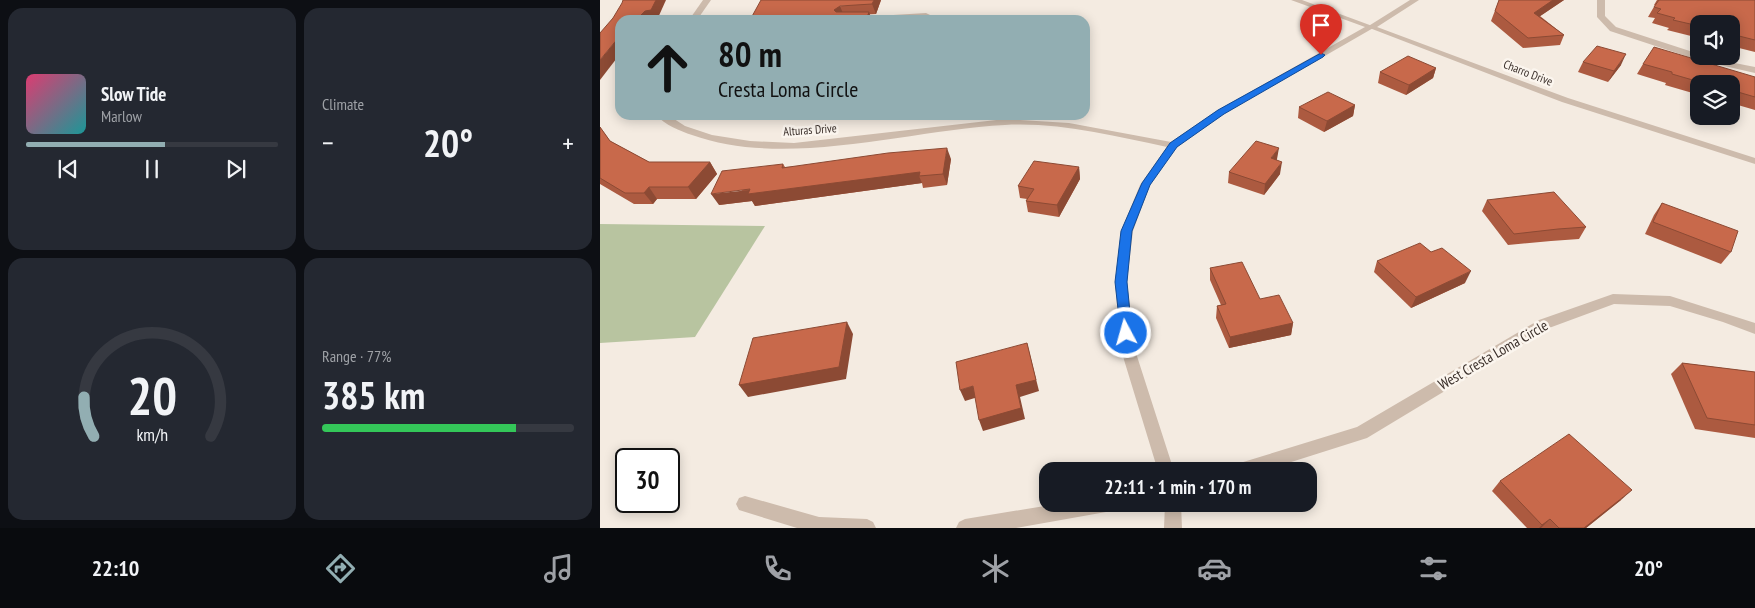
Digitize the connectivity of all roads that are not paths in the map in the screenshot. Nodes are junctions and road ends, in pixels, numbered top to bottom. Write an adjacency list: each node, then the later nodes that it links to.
1 (706, 0): 5 (street)
2 (1295, 0): 6 (street, Charro Drive)
3 (1415, 0): 6 (street)
4 (1601, 0): 7 (street)
5 (696, 15)
6 (1370, 27): 9 (street); 10 (street, Charro Drive)
7 (1755, 70)
8 (669, 120): 9 (street, Alturas Drive)
9 (1173, 145): 12 (street)
10 (1755, 160)
11 (1755, 329): 13 (street, West Cresta Loma Circle)
12 (1163, 462)
13 (1269, 462)
14 (744, 504): 17 (street)
15 (1059, 512): 18 (street)
16 (1173, 512): 19 (street)
17 (867, 528)
18 (964, 528)
19 (1173, 528)

